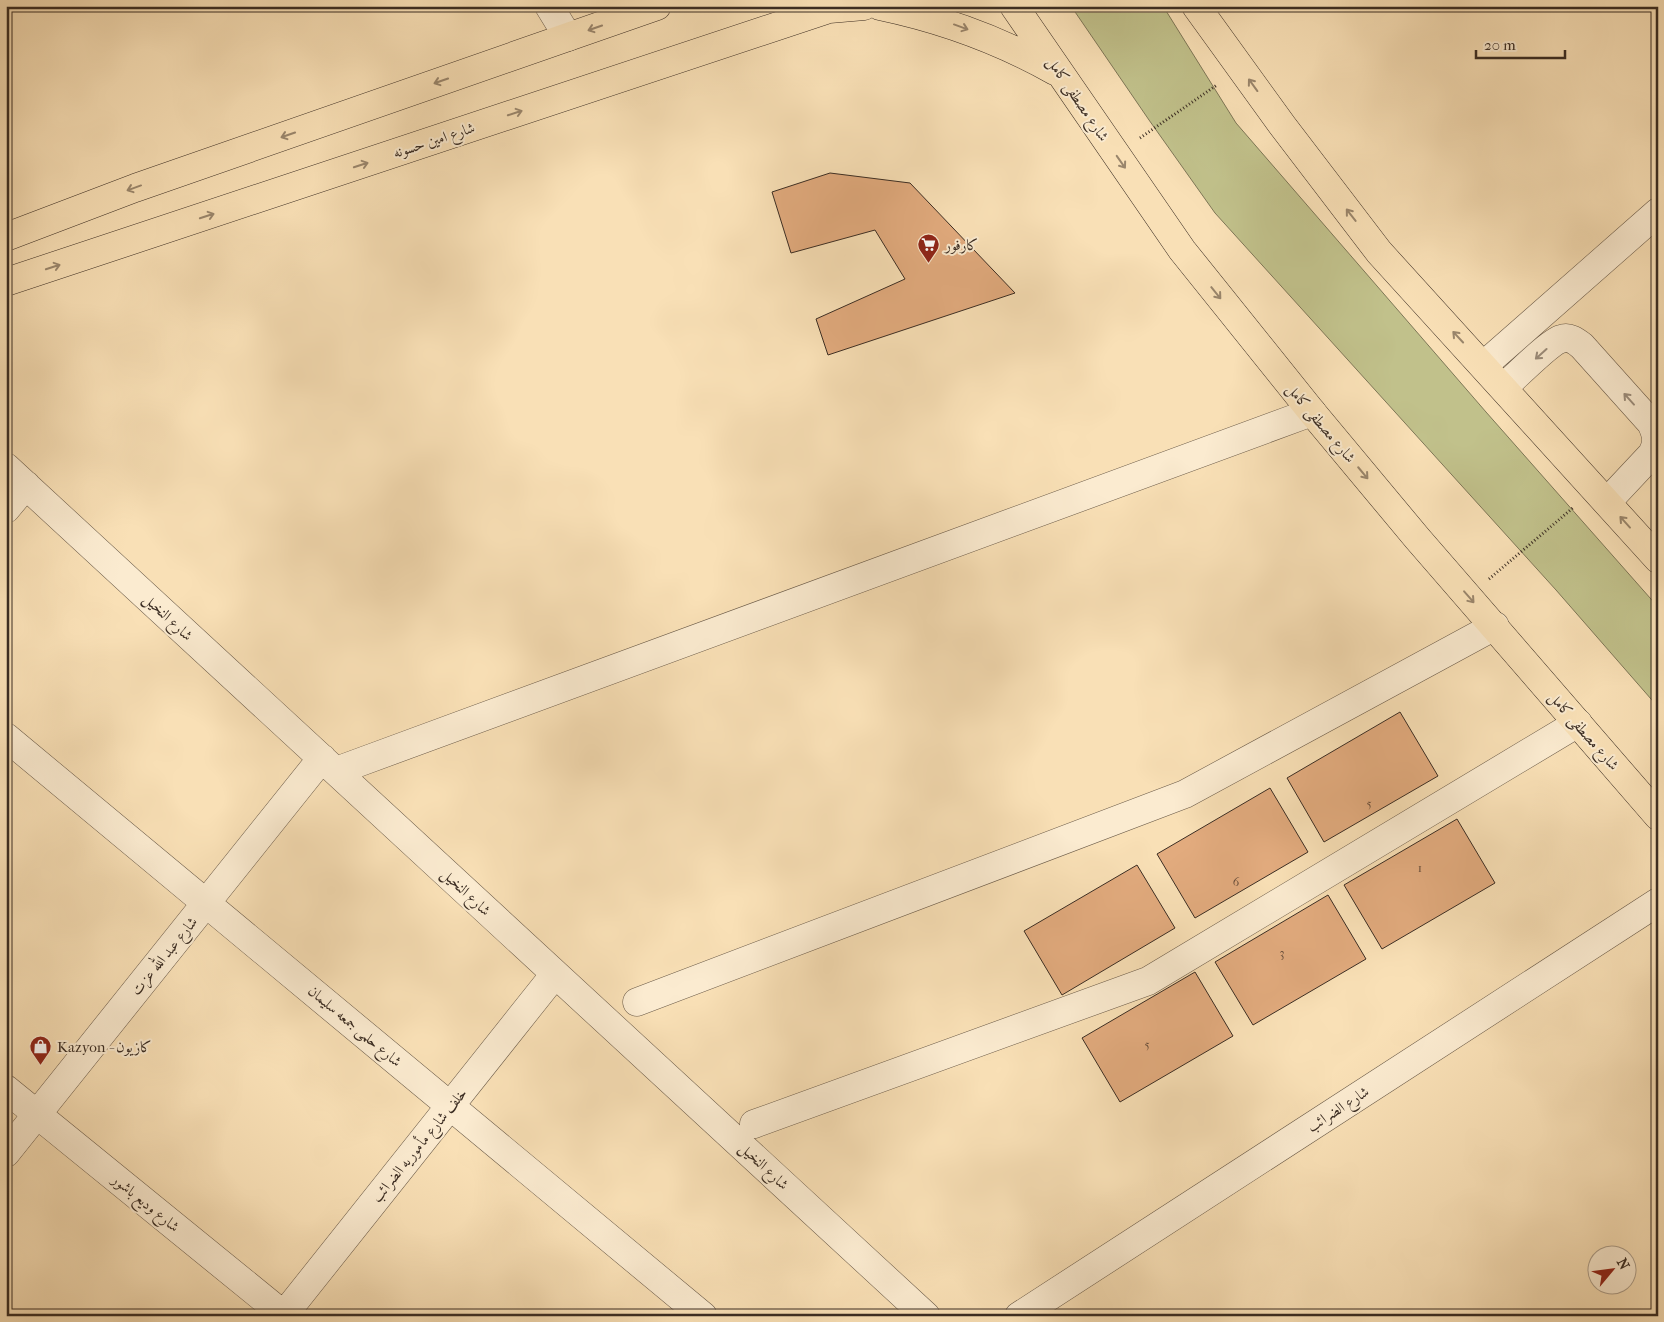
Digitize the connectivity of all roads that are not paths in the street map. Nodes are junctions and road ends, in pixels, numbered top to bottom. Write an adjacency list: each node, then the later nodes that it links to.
1 (549, 6): 7 (street)
2 (657, 6): 7 (main road, one-way to 7)
3 (864, 6): 11 (main road, شارع امين حسونه, one-way to 3)
4 (880, 6): 8 (main road, one-way to 8)
5 (1014, 6): 8 (main road, شارع مصطفى كامل)
6 (1196, 6): 12 (main road, one-way to 6)
7 (568, 37): 10 (main road, one-way to 10)
8 (1060, 74): 14 (main road, شارع مصطفى كامل, one-way to 14)
9 (1658, 212): 12 (street)
10 (6, 237)
11 (6, 282)
12 (1484, 365): 13 (main road)
13 (1504, 387): 16 (main road); 16 (street, one-way to 13)
14 (1312, 412): 19 (main road, شارع مصطفى كامل, one-way to 19); 22 (street)
15 (16, 476): 17 (street); 22 (street, شارع النخيل)
16 (1601, 495): 18 (main road, one-way to 16)
17 (6, 510)
18 (1657, 554)
19 (1495, 626): 20 (main road, شارع مصطفى كامل); 27 (street)
20 (1578, 723): 23 (main road, شارع مصطفى كامل); 31 (street)
21 (6, 737): 25 (street, شارع حلمى جمعه سليمان)
22 (329, 765): 25 (street, شارع عبد الله عزت); 26 (street, شارع النخيل)
23 (1658, 816)
24 (1658, 902): 36 (street, شارع الضرائب)
25 (206, 903): 29 (street, شارع حلمى جمعه سليمان); 30 (street, شارع عبد الله عزت)
26 (556, 974): 29 (street, خلف شارع مأموريه الضرائب); 35 (street, شارع النخيل)
27 (637, 1002)
28 (6, 1089): 30 (street, شارع وديع باشور)
29 (450, 1106): 33 (street, خلف شارع مأموريه الضرائب); 34 (street, شارع حلمى جمعه سليمان)
30 (37, 1114): 32 (street, شارع عبد الله عزت); 33 (street, شارع وديع باشور)
31 (754, 1124)
32 (6, 1153)
33 (284, 1315)
34 (703, 1316)
35 (926, 1316)
36 (1019, 1316)

